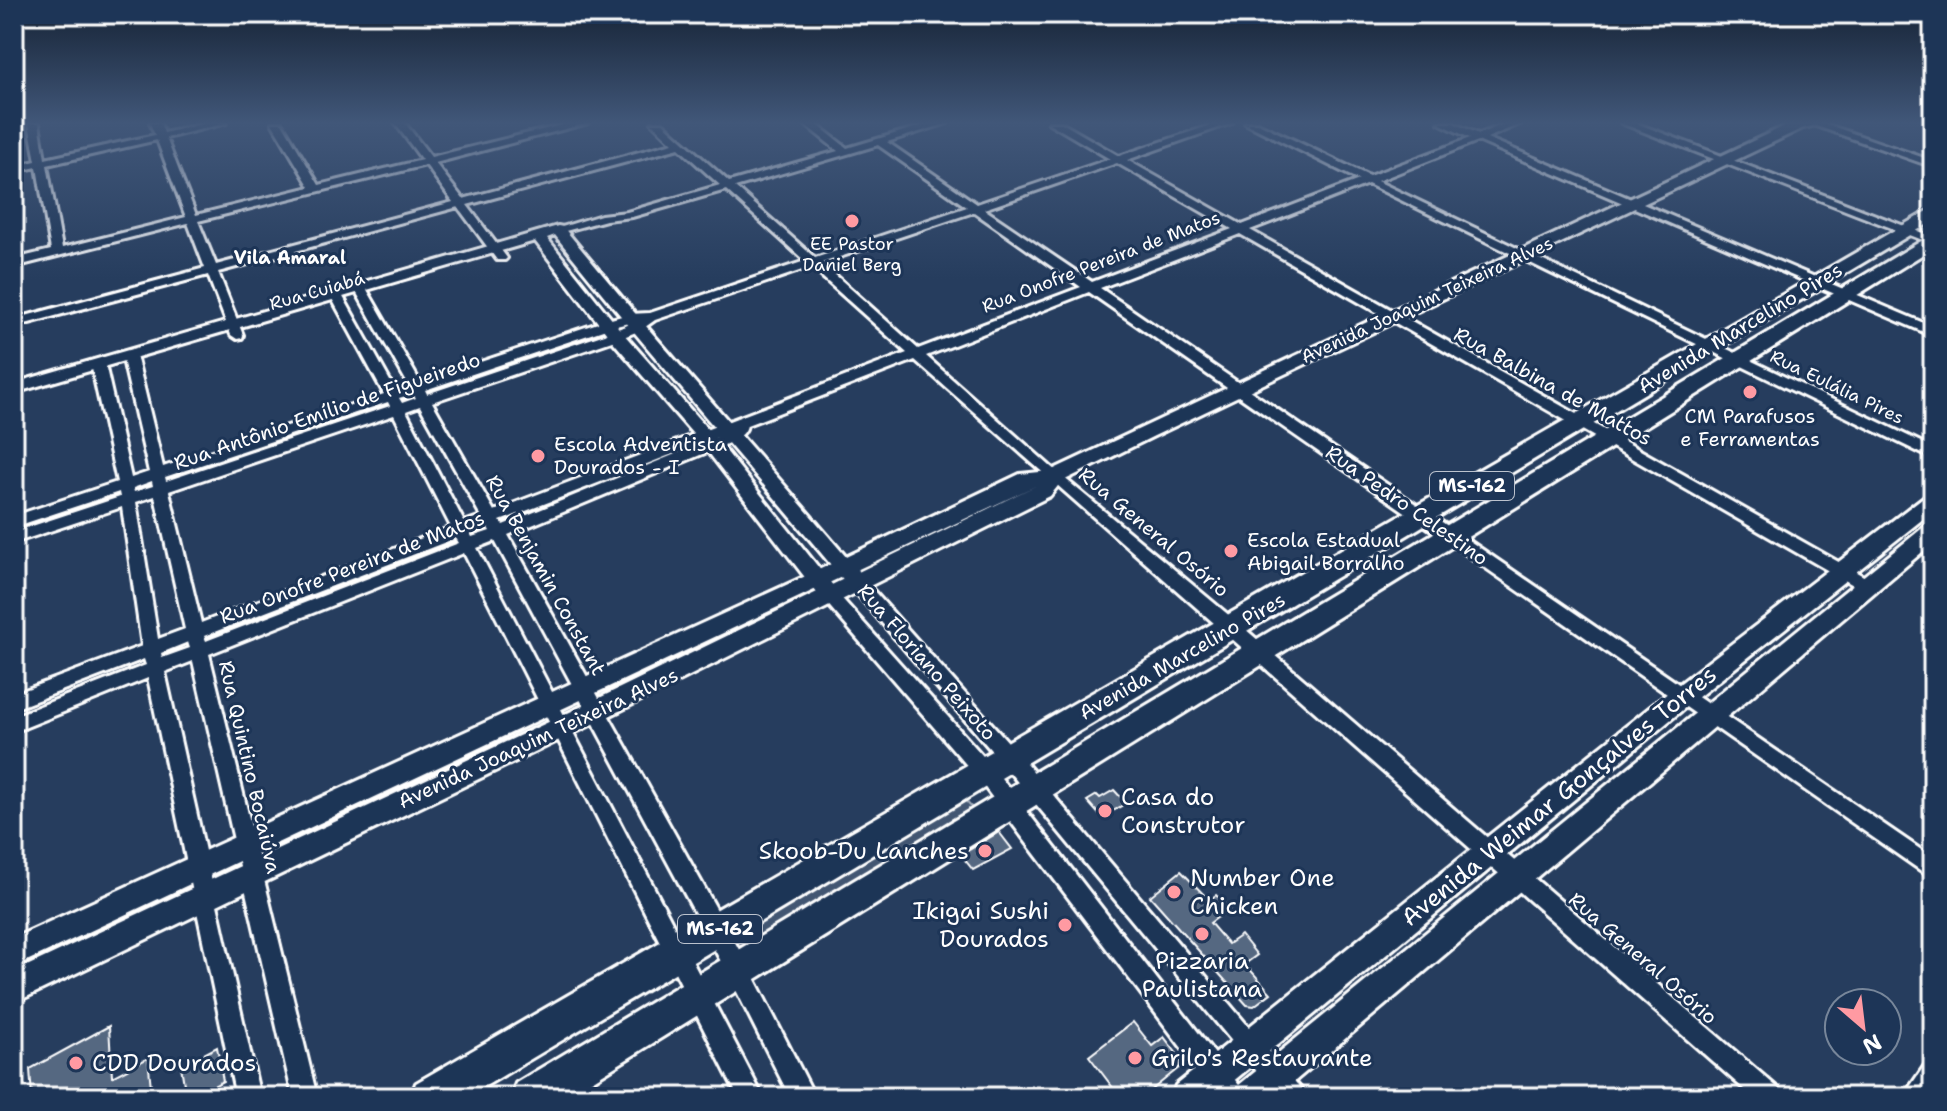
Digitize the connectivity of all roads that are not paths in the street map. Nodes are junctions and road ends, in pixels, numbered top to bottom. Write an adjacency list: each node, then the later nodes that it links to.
1 (43, 175): 30 (street)
2 (174, 175): 24 (street)
3 (308, 175): 19 (street)
4 (373, 175): 19 (street)
5 (439, 175): 20 (street)
6 (565, 175): 20 (street)
7 (714, 175): 18 (street, Rua General Osório)
8 (765, 175): 18 (street, Rua Cuiabá)
9 (926, 175): 22 (street, Rua Pedro Celestino)
10 (1072, 175): 22 (street, Rua Antônio Emílio de Figueiredo)
11 (1142, 175): 25 (street, Rua Balbina de Mattos)
12 (1361, 175): 17 (street, Rua Eulália Pires)
13 (1381, 175): 17 (street, Rua Onofre Pereira de Matos)
14 (1566, 175): 21 (street)
15 (1699, 175): 21 (main road, Avenida Joaquim Teixeira Alves)
16 (1759, 175): 26 (street)
17 (1370, 179): 25 (street, Rua Onofre Pereira de Matos); 32 (street, Rua Eulália Pires)
18 (726, 186): 27 (street, Rua Cuiabá); 34 (street, Rua General Osório)
19 (316, 189): 24 (street)
20 (460, 203): 31 (street); 35 (street)
21 (1637, 205): 32 (main road, Avenida Joaquim Teixeira Alves); 36 (street)
22 (973, 208): 34 (street, Rua Antônio Emílio de Figueiredo); 37 (street, Rua Pedro Celestino)
23 (1933, 213): 26 (main road, Avenida Marcelino Pires / MS-162)
24 (191, 220): 30 (street); 35 (street)
25 (1240, 230): 37 (street, Rua Onofre Pereira de Matos); 41 (street, Rua Balbina de Mattos)
26 (1904, 230): 29 (street); 36 (main road, Avenida Marcelino Pires / MS-162)
27 (561, 234): 28 (street, Rua Cuiabá); 42 (street, Rua Floriano Peixoto)
28 (542, 240): 31 (street, Rua Cuiabá); 45 (street, Rua Floriano Peixoto)
29 (1932, 241): 39 (main road, Avenida Marcelino Pires / MS-162)
30 (57, 252): 33 (street)
31 (497, 253): 38 (street, Rua Cuiabá)
32 (1524, 255): 41 (main road, Avenida Joaquim Teixeira Alves); 47 (street, Rua Eulália Pires)
33 (14, 263)
34 (811, 263): 42 (street, Rua Antônio Emílio de Figueiredo); 48 (street, Rua General Osório)
35 (211, 269): 43 (street); 44 (street)
36 (1817, 282): 39 (street); 47 (main road, Avenida Marcelino Pires / MS-162)
37 (1090, 287): 48 (street, Rua Onofre Pereira de Matos); 53 (street, Rua Pedro Celestino)
38 (363, 293): 40 (street, Rua Cuiabá); 54 (street, Rua Benjamin Constant)
39 (1845, 294): 46 (street); 49 (main road, Avenida Marcelino Pires / MS-162)
40 (339, 300): 44 (street, Rua Cuiabá); 56 (street)
41 (1391, 317): 53 (main road, Avenida Joaquim Teixeira Alves); 57 (street, Rua Balbina de Mattos)
42 (639, 321): 45 (street, Rua Antônio Emílio de Figueiredo); 58 (street, Rua Floriano Peixoto)
43 (14, 323)
44 (235, 330): 50 (street, Rua Cuiabá)
45 (612, 330): 54 (street, Rua Antônio Emílio de Figueiredo); 60 (street, Rua Floriano Peixoto)
46 (1933, 332)
47 (1711, 345): 49 (street, Rua Eulália Pires); 57 (main road, Avenida Marcelino Pires / MS-162)
48 (916, 355): 58 (street, Rua Onofre Pereira de Matos); 62 (street, Rua General Osório)
49 (1739, 359): 59 (main road, Avenida Marcelino Pires / MS-162); 61 (street, Rua Eulália Pires)
50 (131, 360): 51 (street, Rua Cuiabá); 63 (street, Rua Quintino Bocaiúva)
51 (100, 369): 52 (street, Rua Cuiabá); 55 (street, Rua Cuiabá); 64 (street)
52 (14, 388)
53 (1237, 388): 62 (main road, Avenida Joaquim Teixeira Alves); 67 (street, Rua Pedro Celestino)
54 (419, 395): 56 (street, Rua Antônio Emílio de Figueiredo); 66 (street, Rua Benjamin Constant)
55 (14, 400)
56 (395, 403): 63 (street, Rua Antônio Emílio de Figueiredo); 72 (street)
57 (1579, 424): 59 (street, Rua Balbina de Mattos); 67 (main road, Avenida Marcelino Pires / MS-162)
58 (735, 428): 60 (street, Rua Onofre Pereira de Matos); 75 (street, Rua Floriano Peixoto)
59 (1607, 439): 71 (main road, Avenida Marcelino Pires / MS-162); 74 (street, Rua Balbina de Mattos)
60 (708, 440): 66 (street, Rua Onofre Pereira de Matos); 70 (street, Rua Onofre Pereira de Matos); 77 (street, Rua Floriano Peixoto)
61 (1933, 454)
62 (1054, 477): 75 (main road, Avenida Joaquim Teixeira Alves); 78 (street, Rua General Osório)
63 (159, 481): 64 (street, Rua Antônio Emílio de Figueiredo); 79 (street, Rua Quintino Bocaiúva)
64 (126, 492): 68 (street, Rua Antônio Emílio de Figueiredo); 73 (street, Rua Antônio Emílio de Figueiredo); 81 (street)
65 (1933, 500): 74 (main road, Avenida Weimar Gonçalves Torres)
66 (489, 516): 70 (street, Rua Benjamin Constant); 72 (street, Rua Onofre Pereira de Matos)
67 (1420, 516): 71 (street, Rua Pedro Celestino); 78 (main road, Avenida Marcelino Pires / MS-162)
68 (14, 522)
69 (1933, 531): 76 (main road, Avenida Weimar Gonçalves Torres)
70 (499, 533): 72 (street, Rua Onofre Pereira de Matos); 83 (street, Rua Benjamin Constant)
71 (1450, 535): 80 (main road, Avenida Marcelino Pires / MS-162); 82 (street, Rua Pedro Celestino)
72 (464, 536): 79 (street, Rua Onofre Pereira de Matos); 86 (street)
73 (14, 538)
74 (1842, 572): 76 (street, Rua Balbina de Mattos); 82 (main road, Avenida Weimar Gonçalves Torres)
75 (851, 576): 77 (main road, Avenida Joaquim Teixeira Alves); 88 (street, Rua Floriano Peixoto)
76 (1868, 586): 85 (main road, Avenida Weimar Gonçalves Torres)
77 (823, 589): 83 (main road, Avenida Joaquim Teixeira Alves); 88 (street, Rua Floriano Peixoto)
78 (1231, 627): 80 (street, Rua General Osório); 88 (main road, Avenida Marcelino Pires / MS-162)
79 (198, 640): 81 (street, Rua Onofre Pereira de Matos); 90 (street, Rua Quintino Bocaiúva)
80 (1259, 651): 89 (main road, Avenida Marcelino Pires / MS-162); 91 (street, Rua General Osório)
81 (154, 658): 84 (street, Rua Onofre Pereira de Matos); 87 (street, Rua Onofre Pereira de Matos); 92 (street)
82 (1683, 695): 85 (street, Rua Pedro Celestino); 91 (main road, Avenida Weimar Gonçalves Torres)
83 (590, 700): 86 (main road, Avenida Joaquim Teixeira Alves); 97 (street, Rua Benjamin Constant)
84 (14, 702)
85 (1713, 715): 93 (street, Rua Pedro Celestino); 95 (main road, Avenida Weimar Gonçalves Torres)
86 (555, 716): 90 (main road, Avenida Joaquim Teixeira Alves); 94 (main road, Avenida Joaquim Teixeira Alves); 99 (street)
87 (14, 724)
88 (996, 764): 89 (street, Rua Floriano Peixoto); 89 (street, Rua Floriano Peixoto); 97 (main road, Avenida Marcelino Pires / MS-162)
89 (1022, 798): 100 (main road, Avenida Marcelino Pires / MS-162); 103 (street, Rua Floriano Peixoto); 105 (street, Rua Floriano Peixoto)
90 (247, 845): 92 (main road, Avenida Joaquim Teixeira Alves); 94 (street, Rua Quintino Bocaiúva)
91 (1489, 853): 95 (street, Rua General Osório); 103 (main road, Avenida Weimar Gonçalves Torres)
92 (198, 868): 96 (street); 98 (main road, Avenida Joaquim Teixeira Alves)
93 (1933, 870)
94 (252, 874): 96 (main road, Avenida Joaquim Teixeira Alves); 108 (street, Rua Quintino Bocaiúva)
95 (1518, 878): 106 (main road, Avenida Weimar Gonçalves Torres); 114 (street, Rua General Osório)
96 (207, 897): 101 (main road, Avenida Joaquim Teixeira Alves); 107 (street)
97 (715, 932): 99 (main road, Avenida Marcelino Pires / MS-162); 100 (street, Rua Benjamin Constant)
98 (14, 953)
99 (678, 953): 102 (street); 109 (main road, Avenida Marcelino Pires / MS-162)
100 (739, 972): 102 (main road, Avenida Marcelino Pires / MS-162); 112 (street, Rua Benjamin Constant)
101 (14, 988)
102 (701, 994): 110 (main road, Avenida Marcelino Pires / MS-162); 111 (street)
103 (1248, 1046): 105 (main road, Avenida Weimar Gonçalves Torres); 106 (street, Rua Floriano Peixoto)
104 (1933, 1073): 115 (street)
105 (1225, 1086): 113 (main road, Avenida Weimar Gonçalves Torres)
106 (1273, 1090)
107 (248, 1097)
108 (305, 1097)
109 (430, 1097)
110 (530, 1097)
111 (751, 1097)
112 (803, 1097)
113 (1188, 1097)
114 (1771, 1097)
115 (1915, 1097)

